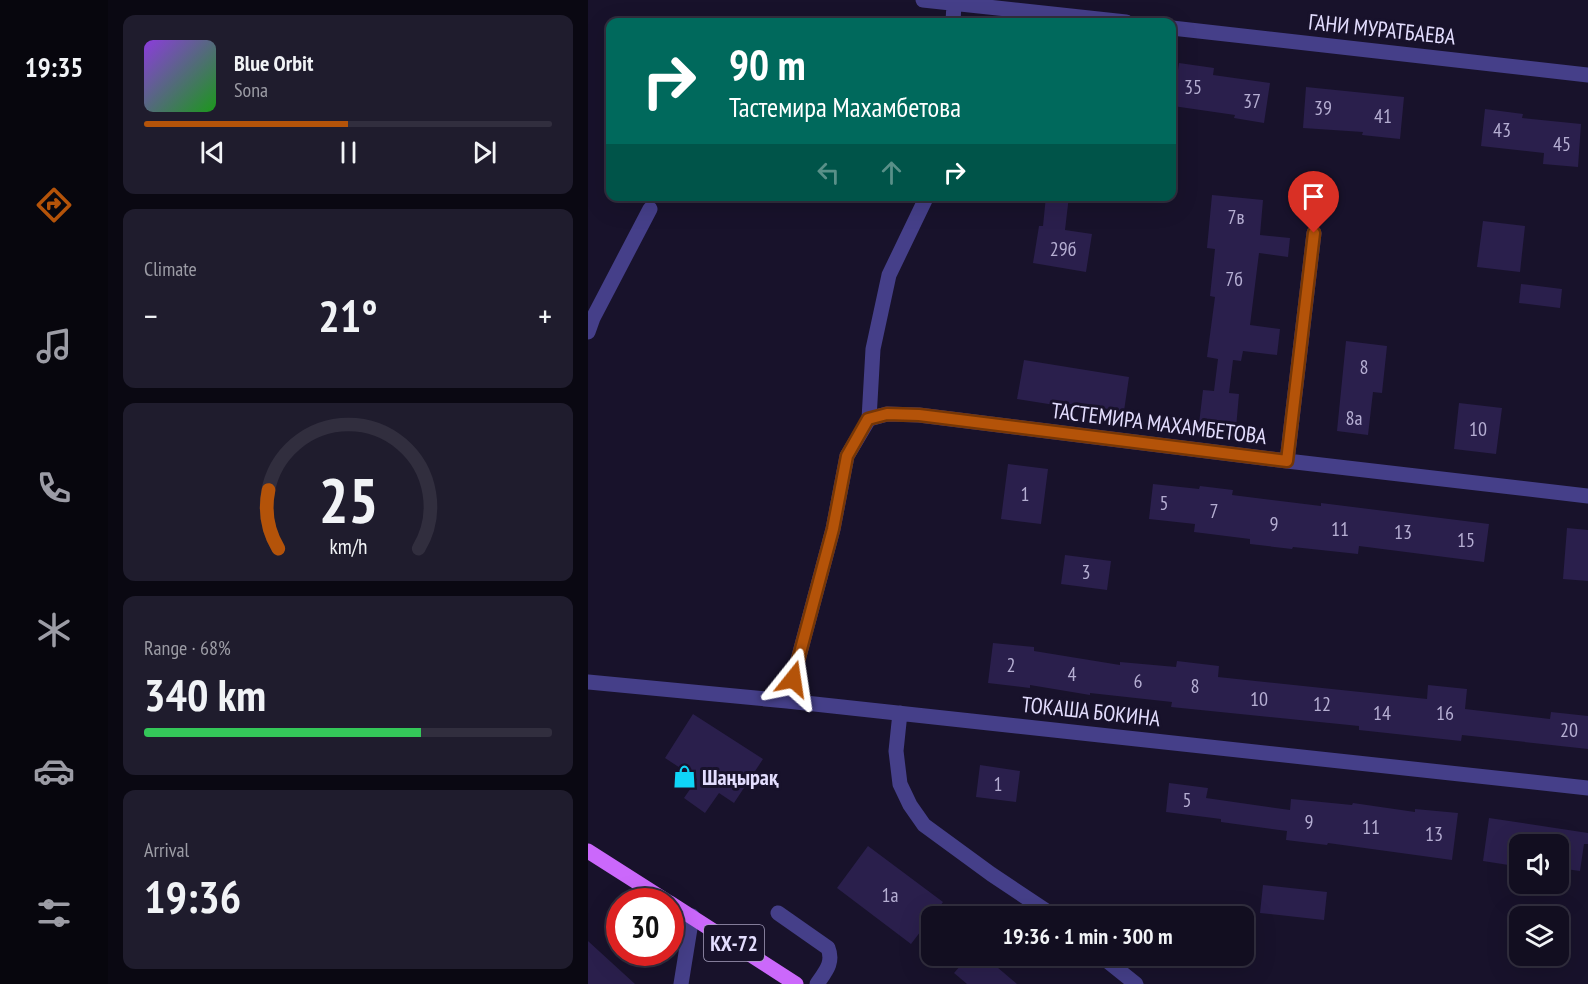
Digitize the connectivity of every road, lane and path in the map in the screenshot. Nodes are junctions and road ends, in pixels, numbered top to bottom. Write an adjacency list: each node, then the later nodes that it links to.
1 (923, 0): 2 (street)
2 (954, 3): 3 (street); 4 (street)
3 (953, 18)
4 (1090, 18)
5 (1176, 28): 6 (street, ГАНИ МУРАТБАЕВА)
6 (1588, 75)
7 (925, 201): 11 (street)
8 (650, 209): 10 (street)
9 (1314, 233): 12 (street)
10 (588, 332)
11 (868, 419): 12 (street, ТАСТЕМИРА МАХАМБЕТОВА); 15 (street)
12 (1287, 461): 13 (street, ТАСТЕМИРА МАХАМБЕТОВА)
13 (1588, 496)
14 (588, 682): 15 (street, ТОКАША БОКИНА)
15 (787, 700): 16 (street, ТОКАША БОКИНА)
16 (900, 713): 17 (street, ТОКАША БОКИНА); 20 (street)
17 (1588, 788)
18 (588, 851): 19 (main road, КХ-72)
19 (647, 888)
20 (1039, 906)
21 (684, 911): 23 (main road, КХ-72)
22 (778, 913): 27 (street)
23 (692, 916): 25 (street); 26 (main road, КХ-72)
24 (1114, 966): 28 (street)
25 (681, 984)
26 (796, 984)
27 (817, 984)
28 (1136, 984)

